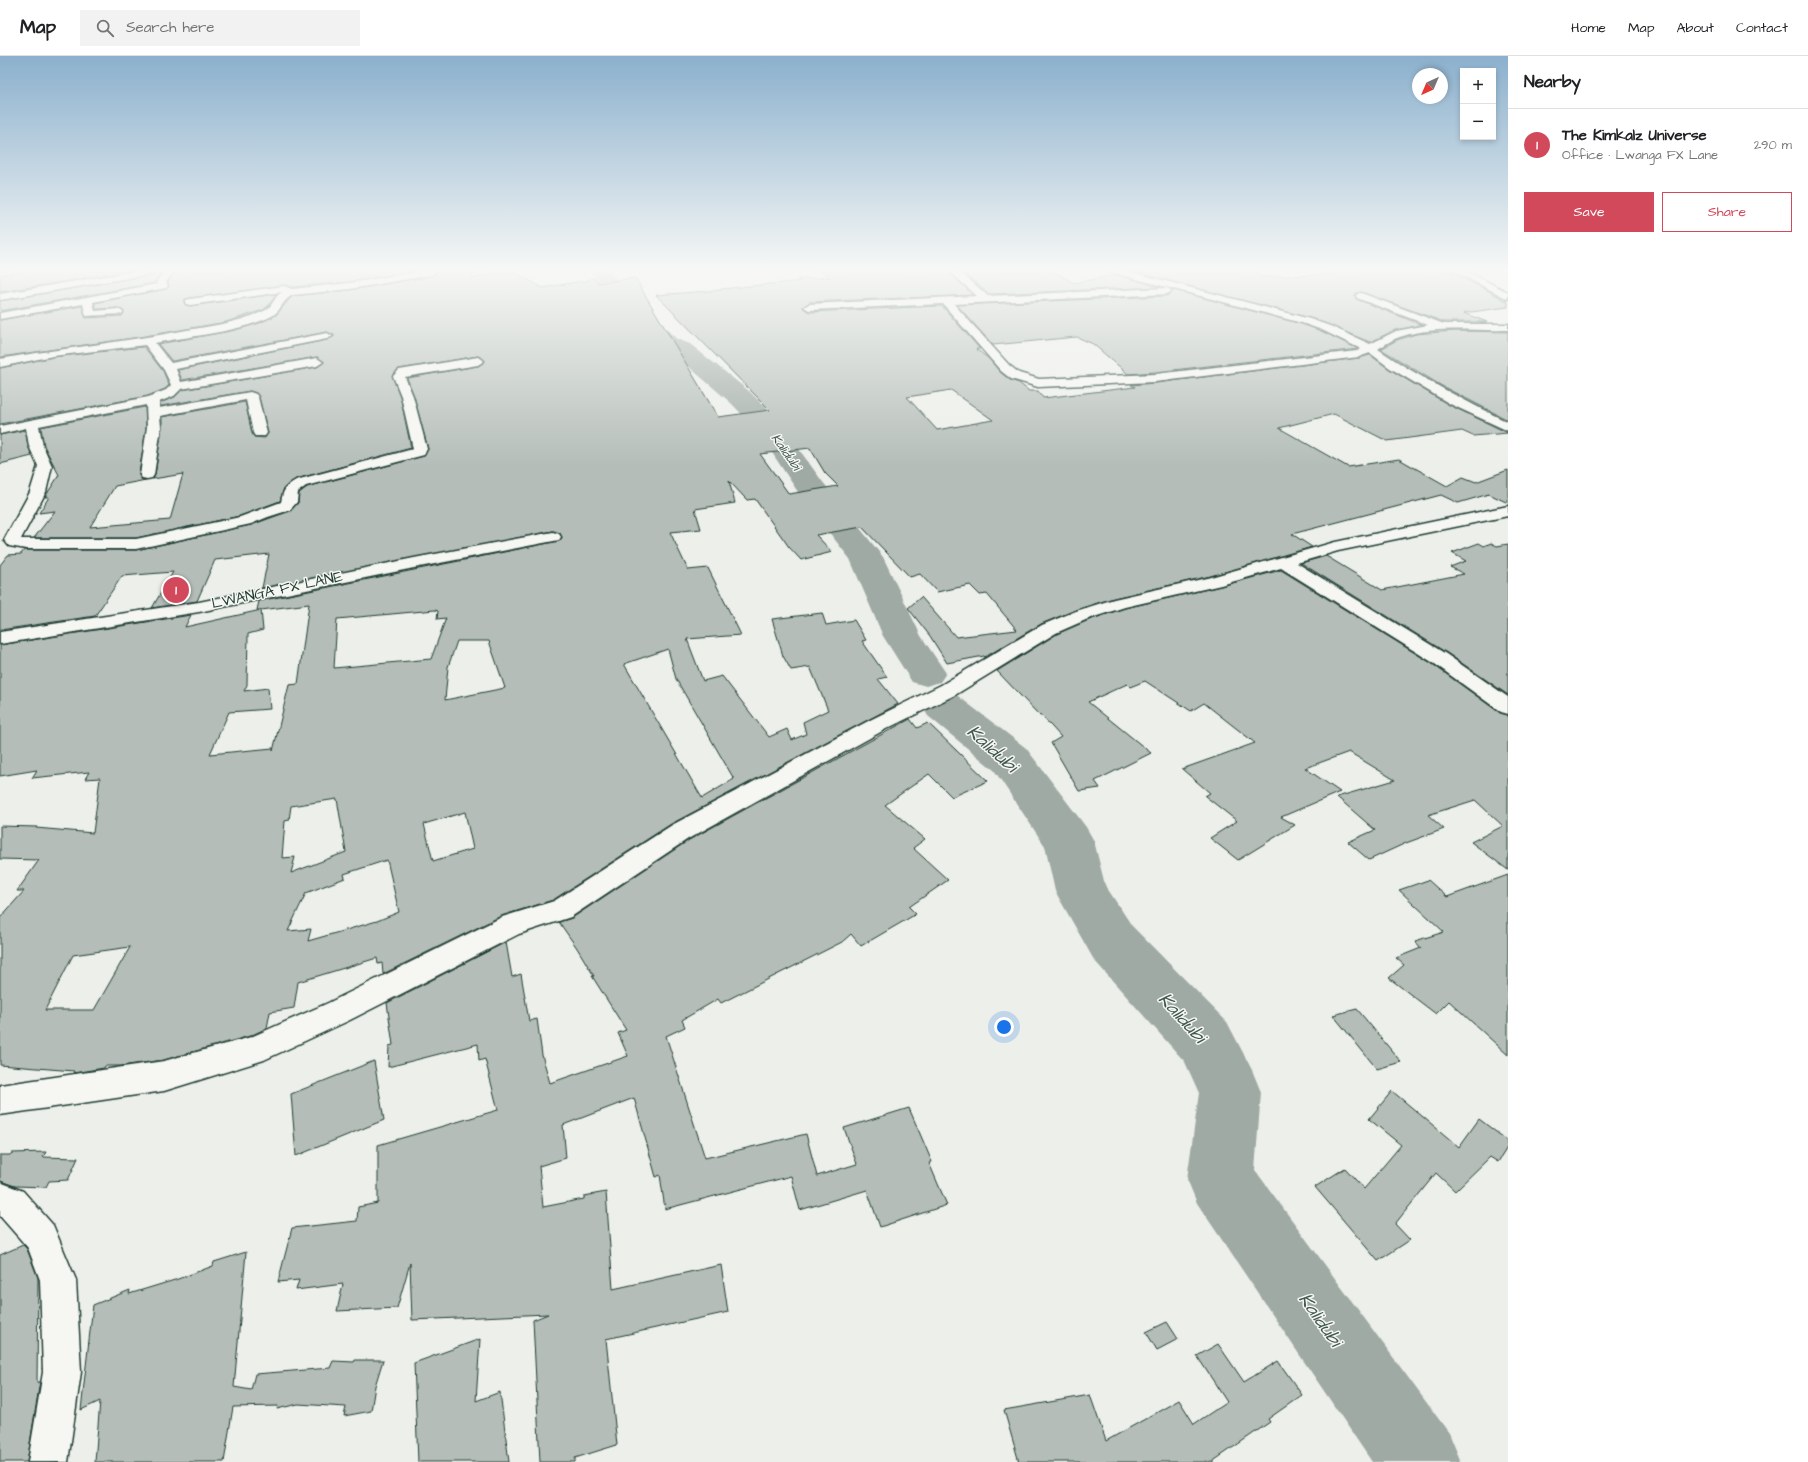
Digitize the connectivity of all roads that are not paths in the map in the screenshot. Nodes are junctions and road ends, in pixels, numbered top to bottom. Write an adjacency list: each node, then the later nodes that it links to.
1 (177, 336): 6 (street)
2 (327, 336): 11 (street)
3 (976, 336): 7 (street)
4 (1343, 336): 7 (street)
5 (1395, 336): 7 (street)
6 (148, 341): 10 (street); 11 (street)
7 (1372, 349): 15 (street)
8 (478, 361): 14 (street)
9 (317, 362): 12 (street)
10 (0, 363)
11 (168, 367): 12 (street)
12 (177, 386): 13 (street)
13 (153, 406): 14 (street); 17 (street); 18 (street)
14 (32, 423): 16 (street)
15 (1508, 427)
16 (0, 430)
17 (260, 433)
18 (147, 475)
19 (1508, 511): 21 (street)
20 (554, 537): 22 (street, LWANGA FX LANE)
21 (1284, 562): 23 (street); 24 (street)
22 (0, 638)
23 (1508, 708)
24 (0, 1100)
25 (0, 1199): 26 (street)
26 (48, 1462)

